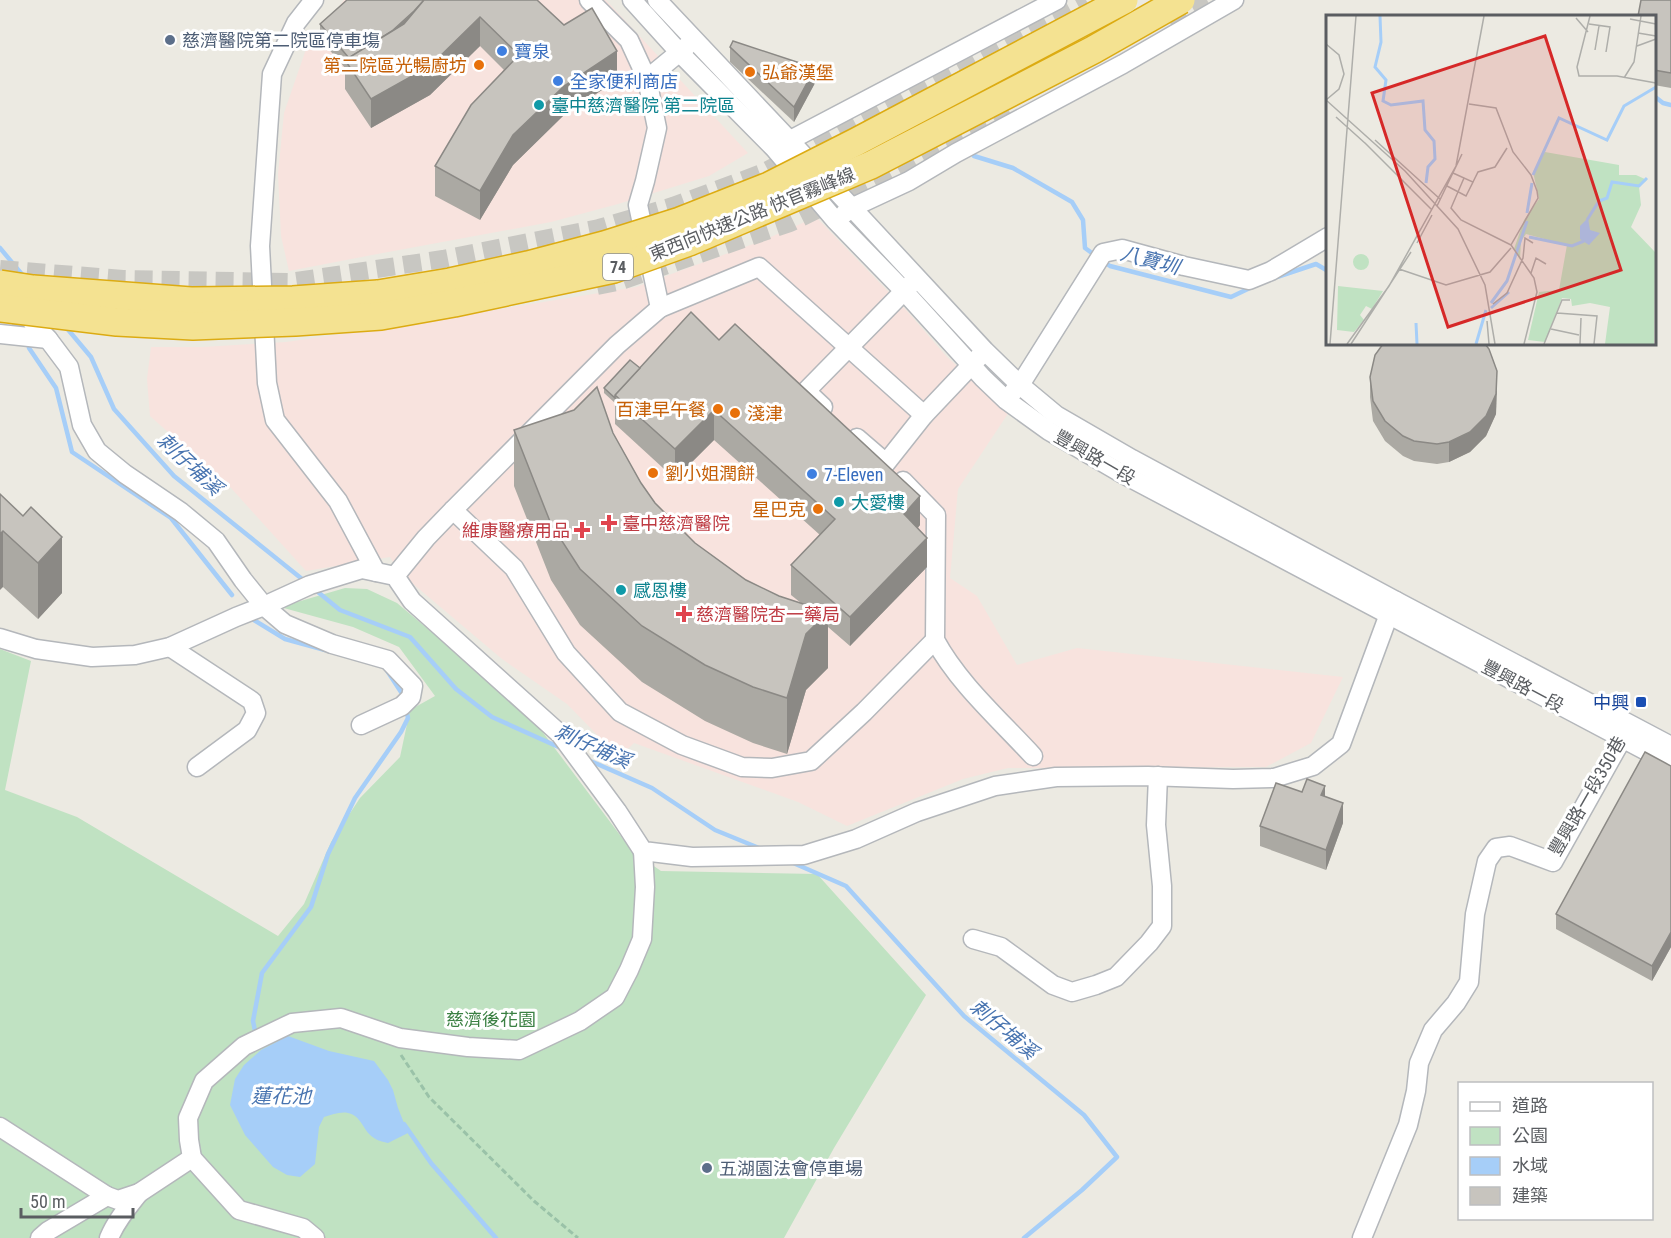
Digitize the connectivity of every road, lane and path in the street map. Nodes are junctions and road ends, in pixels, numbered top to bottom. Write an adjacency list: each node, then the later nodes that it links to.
1 (314, 0): 29 (street)
2 (589, 0): 11 (street)
3 (632, 0): 10 (street, 豐興路一段)
4 (657, 0): 9 (street, 豐興路一段)
5 (1057, 0): 12 (street)
6 (1124, 0): 16 (highway, 東西向快速公路 快官霧峰線 / 74, bridge)
7 (1181, 0): 20 (highway, 東西向快速公路 快官霧峰線 / 74, bridge)
8 (1234, 0): 13 (street)
9 (694, 40): 10 (street); 12 (street, 豐興路一段)
10 (679, 52): 11 (street); 12 (street, 豐興路一段)
11 (647, 79): 19 (street)
12 (782, 144): 13 (street, 豐興路一段); 14 (street, 豐興路一段)
13 (851, 208): 14 (street); 17 (street, 豐興路一段)
14 (835, 220): 17 (street, 豐興路一段)
15 (1326, 238): 24 (street)
16 (0, 284)
17 (910, 285): 22 (street); 23 (street, 豐興路一段)
18 (0, 289): 21 (street)
19 (660, 308): 22 (street); 28 (street)
20 (3, 322): 21 (street)
21 (48, 339): 31 (street)
22 (849, 347): 26 (street); 27 (street)
23 (978, 358): 24 (street, 豐興路一段); 25 (street, 豐興路一段); 26 (street)
24 (1020, 385): 25 (street); 32 (street, 豐興路一段)
25 (1006, 400): 32 (street, 豐興路一段)
26 (924, 415): 27 (street)
27 (886, 462): 34 (street)
28 (453, 510): 30 (street); 34 (street)
29 (376, 572): 30 (street); 31 (street)
30 (395, 576): 43 (street)
31 (264, 606): 35 (street); 36 (street)
32 (1392, 608): 37 (street, 豐興路一段); 42 (street)
33 (0, 638): 35 (street)
34 (935, 640): 39 (street)
35 (170, 647): 41 (street)
36 (361, 725)
37 (1625, 731): 38 (street, 豐興路一段); 40 (street, 豐興路一段); 54 (street, 豐興路一段350巷)
38 (1671, 746)
39 (1033, 756)
40 (1671, 764)
41 (197, 767)
42 (1158, 776): 43 (street); 44 (street)
43 (643, 851): 45 (street)
44 (973, 939)
45 (400, 1038): 47 (street); 53 (path)
46 (0, 1127): 49 (street)
47 (192, 1158): 48 (street); 52 (street)
48 (139, 1193): 49 (street); 51 (street)
49 (107, 1196): 50 (street)
50 (40, 1238)
51 (109, 1238)
52 (315, 1238)
53 (578, 1238)
54 (1362, 1238)

